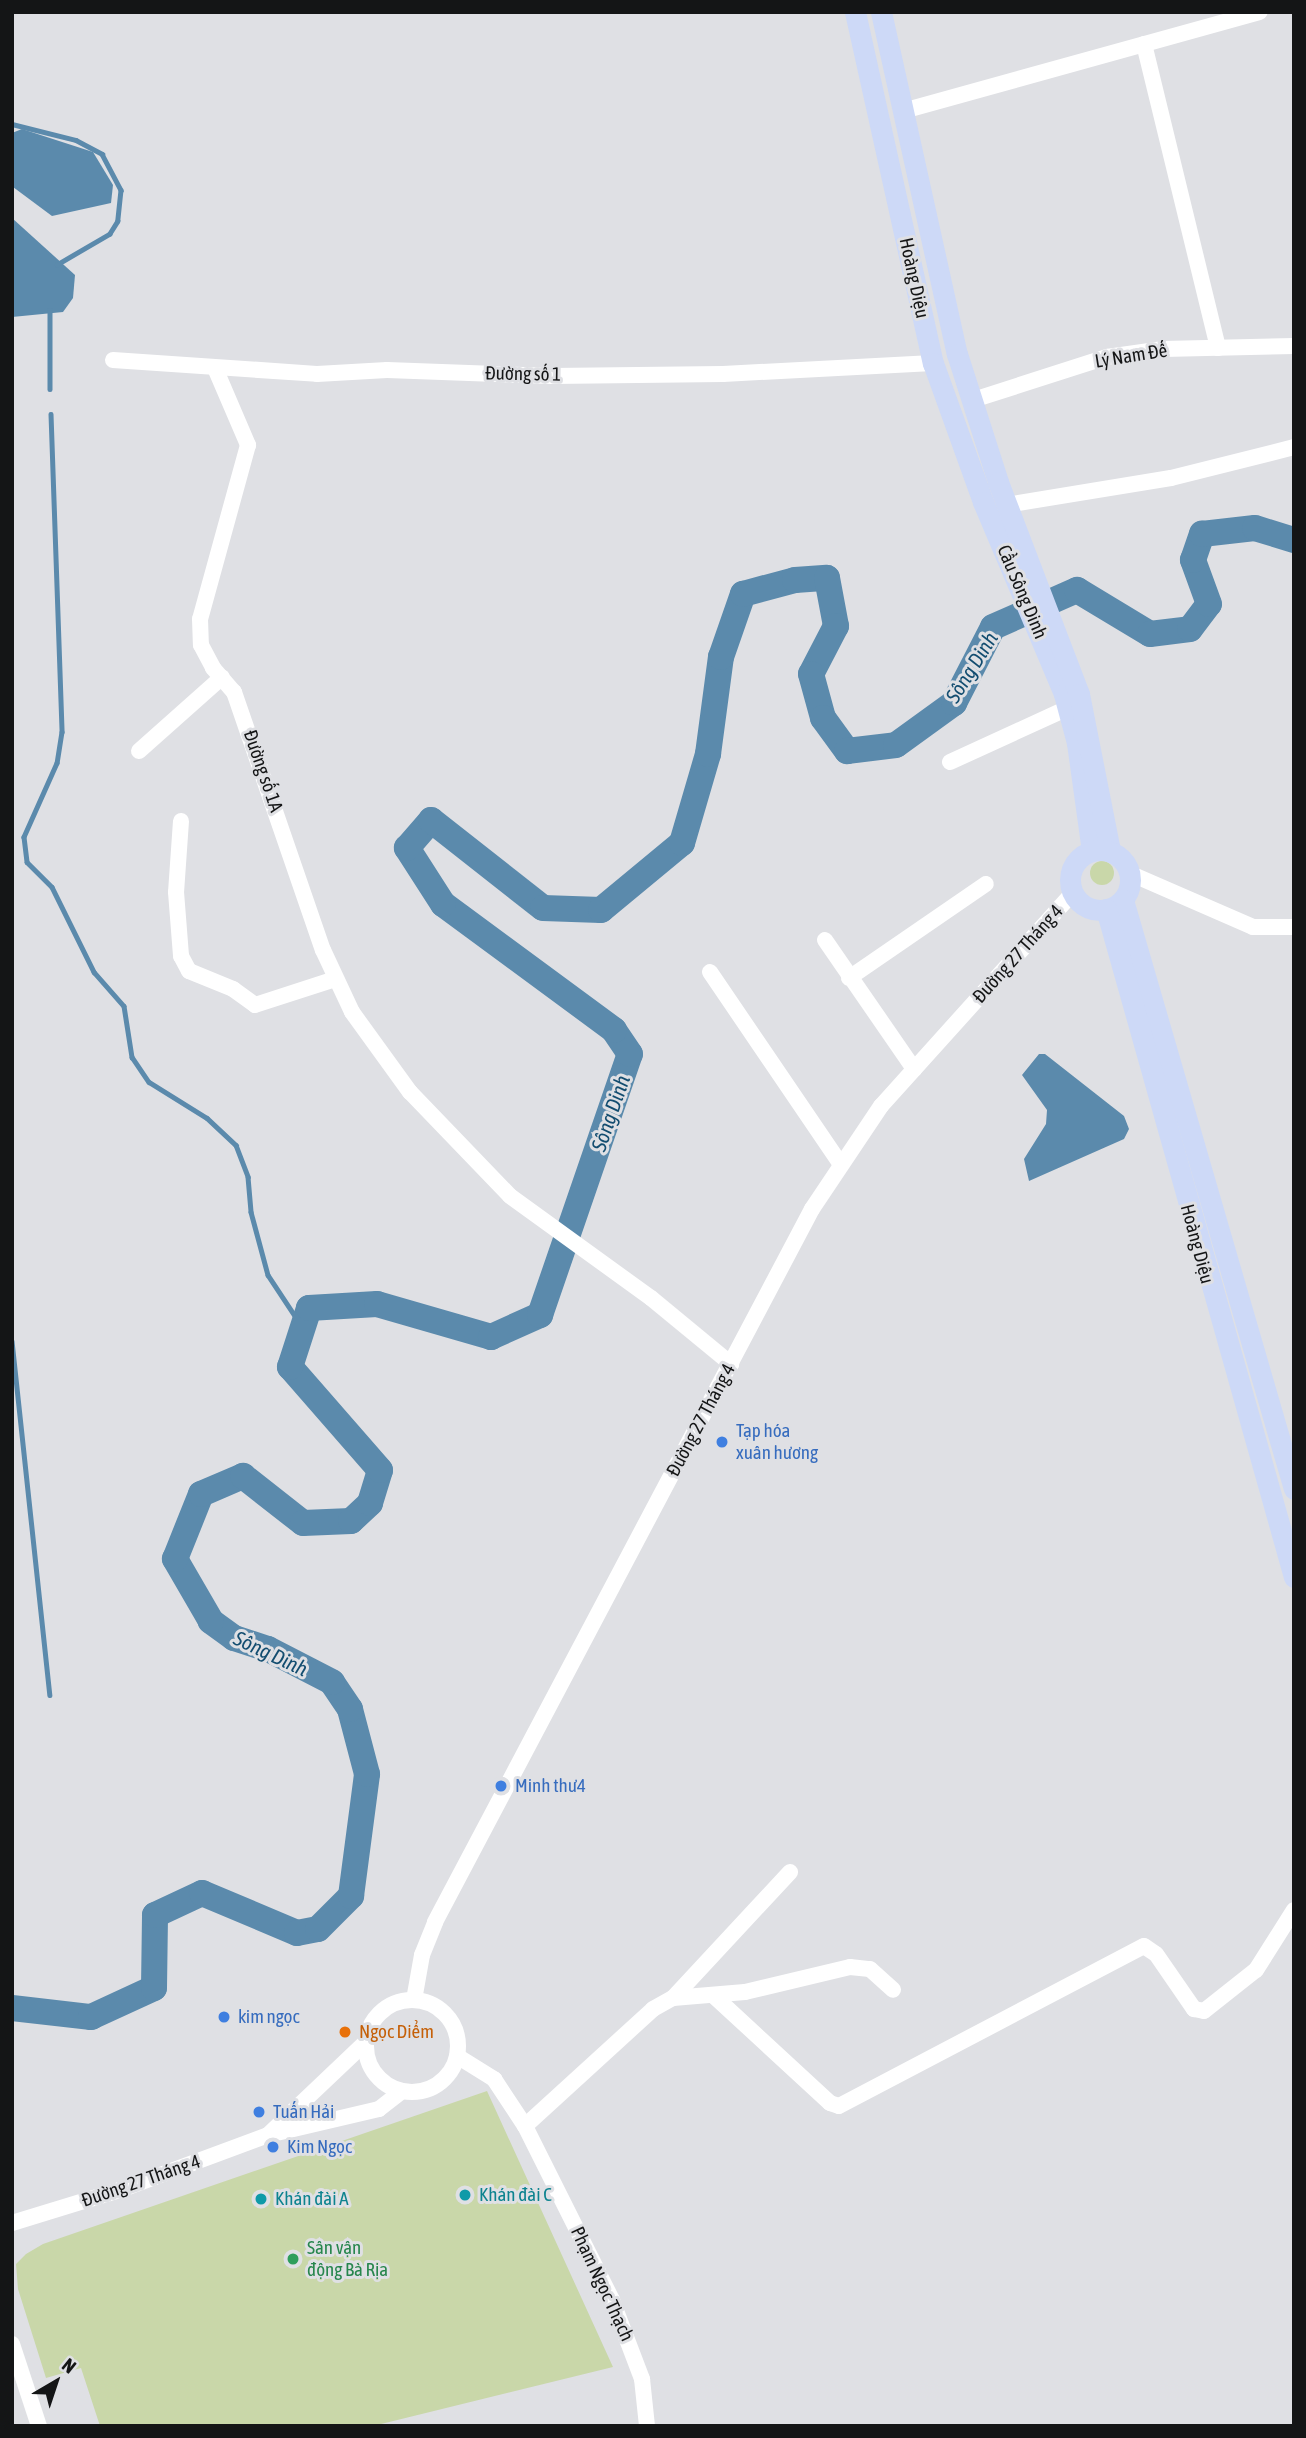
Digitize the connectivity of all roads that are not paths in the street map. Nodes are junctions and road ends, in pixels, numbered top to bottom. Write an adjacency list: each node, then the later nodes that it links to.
1 (855, 12): 6 (main road, Hoàng Diệu)
2 (881, 12): 5 (main road, Hoàng Diệu)
3 (1259, 12): 4 (street)
4 (1144, 44): 7 (street); 9 (street)
5 (898, 89): 6 (main road); 7 (main road, Hoàng Diệu)
6 (873, 94): 11 (main road, Hoàng Diệu)
7 (903, 111): 13 (main road, Hoàng Diệu)
8 (1294, 346): 9 (street, Lý Nam Đế)
9 (1218, 348): 13 (street, Lý Nam Đế)
10 (113, 360): 12 (street, Đường số 1)
11 (933, 363): 12 (street, Đường số 1); 16 (main road, Hoàng Diệu)
12 (215, 368): 18 (street, Đường số 1A)
13 (973, 400): 15 (main road, Hoàng Diệu)
14 (1294, 447): 15 (street)
15 (1006, 505): 16 (main road, Hoàng Diệu)
16 (1007, 533): 17 (main road, Cầu Sông Dinh)
17 (1053, 645): 19 (main road); 23 (main road)
18 (222, 677): 20 (street); 32 (street, Đường số 1A)
19 (1068, 708): 21 (street); 23 (main road)
20 (139, 751)
21 (950, 762)
22 (181, 821): 32 (street)
23 (1101, 851): 24 (main road); 26 (main road)
24 (1129, 873): 27 (main road); 28 (street)
25 (986, 884): 31 (street)
26 (1073, 893): 27 (main road); 33 (street, Đường 27 Tháng 4)
27 (1114, 905): 36 (main road, Hoàng Diệu); 37 (main road, Hoàng Diệu)
28 (1294, 928)
29 (825, 940): 31 (street)
30 (710, 972): 34 (street)
31 (849, 978): 33 (street)
32 (335, 979): 35 (street, Đường số 1A)
33 (914, 1069): 34 (street, Đường 27 Tháng 4)
34 (840, 1163): 35 (street, Đường 27 Tháng 4)
35 (731, 1364): 43 (street, Đường 27 Tháng 4)
36 (1294, 1489)
37 (1294, 1577)
38 (790, 1871): 42 (street)
39 (1294, 1910): 41 (street)
40 (893, 1990): 41 (street)
41 (714, 1996): 42 (street)
42 (673, 1998): 47 (street)
43 (414, 2000): 44 (street); 45 (street)
44 (366, 2042): 46 (street); 48 (street, Đường 27 Tháng 4)
45 (457, 2056): 46 (street); 47 (street, Phạm Ngọc Thạch)
46 (402, 2091): 48 (street, Đường 27 Tháng 4)
47 (525, 2126): 52 (street, Phạm Ngọc Thạch)
48 (268, 2135): 49 (street, Đường 27 Tháng 4)
49 (12, 2223)
50 (12, 2344): 51 (street)
51 (39, 2426)
52 (647, 2426)

